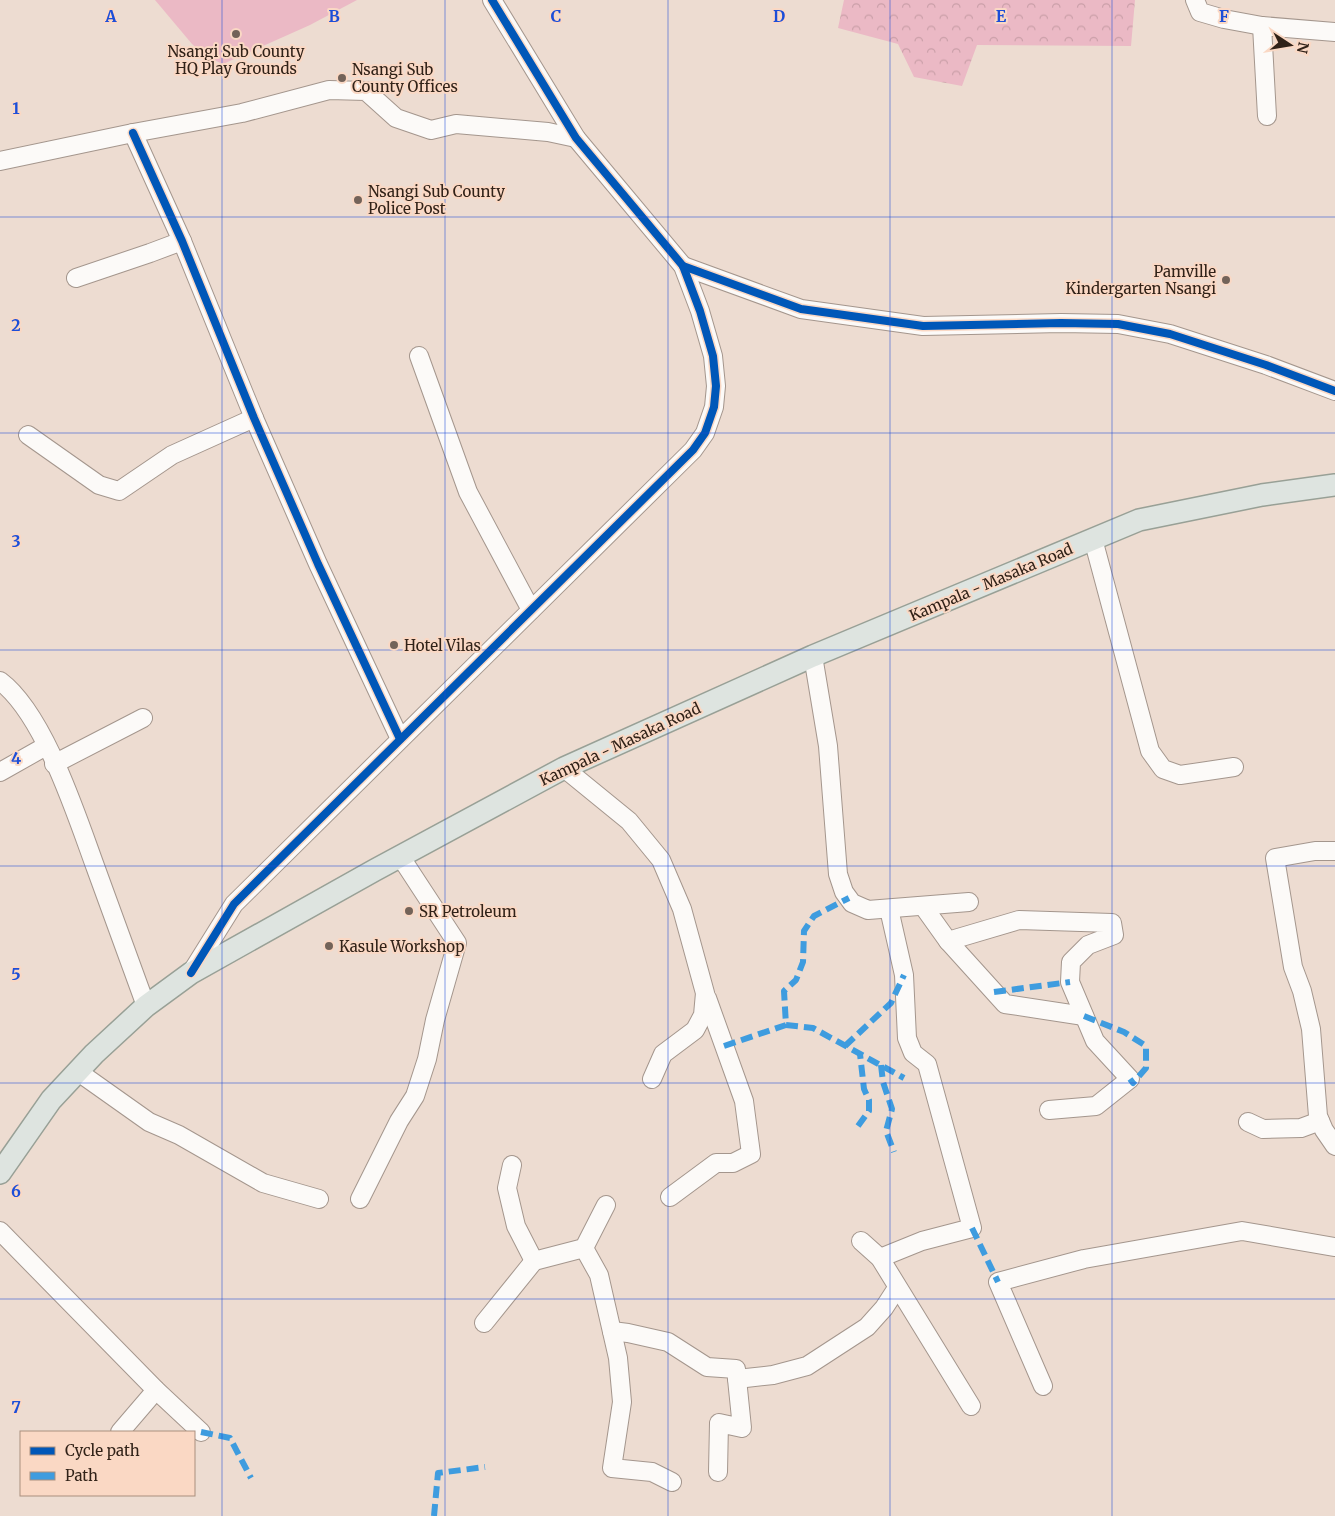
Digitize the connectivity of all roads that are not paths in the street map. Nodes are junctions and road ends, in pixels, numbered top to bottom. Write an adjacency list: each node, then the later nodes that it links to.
1 (492, 0): 7 (street)
2 (1195, 0): 3 (street)
3 (1262, 26): 4 (street); 5 (street)
4 (1335, 32)
5 (1268, 116)
6 (133, 133): 7 (street); 8 (street); 9 (street)
7 (576, 138): 10 (street)
8 (0, 160)
9 (182, 241): 11 (street); 14 (street)
10 (683, 266): 13 (street); 18 (street)
11 (76, 278)
12 (419, 356): 18 (street)
13 (1335, 391)
14 (254, 418): 15 (street); 22 (street)
15 (28, 435)
16 (1335, 484): 17 (main road, Kampala - Masaka Road)
17 (1093, 539): 19 (main road, Kampala - Masaka Road); 25 (street)
18 (531, 610): 22 (street)
19 (813, 656): 26 (main road, Kampala - Masaka Road); 32 (street)
20 (0, 681): 23 (street)
21 (143, 718): 24 (street)
22 (400, 739): 34 (street)
23 (46, 746): 24 (street); 27 (street)
24 (54, 764): 36 (street)
25 (1234, 767)
26 (564, 768): 29 (main road, Kampala - Masaka Road); 35 (street)
27 (0, 772)
28 (1335, 851): 41 (street)
29 (400, 856): 34 (main road, Kampala - Masaka Road); 48 (street)
30 (969, 902): 31 (street)
31 (923, 906): 32 (street); 33 (street)
32 (889, 908): 54 (street)
33 (948, 941): 37 (street); 37 (street)
34 (191, 973): 36 (main road, Kampala - Masaka Road)
35 (705, 993): 39 (street); 46 (street)
36 (146, 1006): 38 (main road, Kampala - Masaka Road)
37 (1084, 1016): 40 (street)
38 (78, 1072): 45 (main road, Kampala - Masaka Road); 47 (street)
39 (652, 1079)
40 (1049, 1110)
41 (1320, 1121): 42 (street); 43 (street)
42 (1248, 1122)
43 (1335, 1146)
44 (512, 1165): 55 (street)
45 (0, 1173)
46 (670, 1196)
47 (319, 1199)
48 (360, 1199)
49 (606, 1205): 52 (street)
50 (0, 1231): 61 (street)
51 (861, 1241): 54 (street)
52 (584, 1248): 55 (street); 58 (street)
53 (1335, 1249): 60 (street)
54 (880, 1258): 56 (street)
55 (534, 1261): 57 (street)
56 (897, 1288): 59 (street); 62 (street)
57 (484, 1323)
58 (612, 1331): 59 (street); 66 (street)
59 (737, 1379): 65 (street)
60 (1042, 1386)
61 (156, 1390): 63 (street); 64 (street)
62 (971, 1406)
63 (121, 1431)
64 (201, 1432)
65 (718, 1472)
66 (672, 1482)

